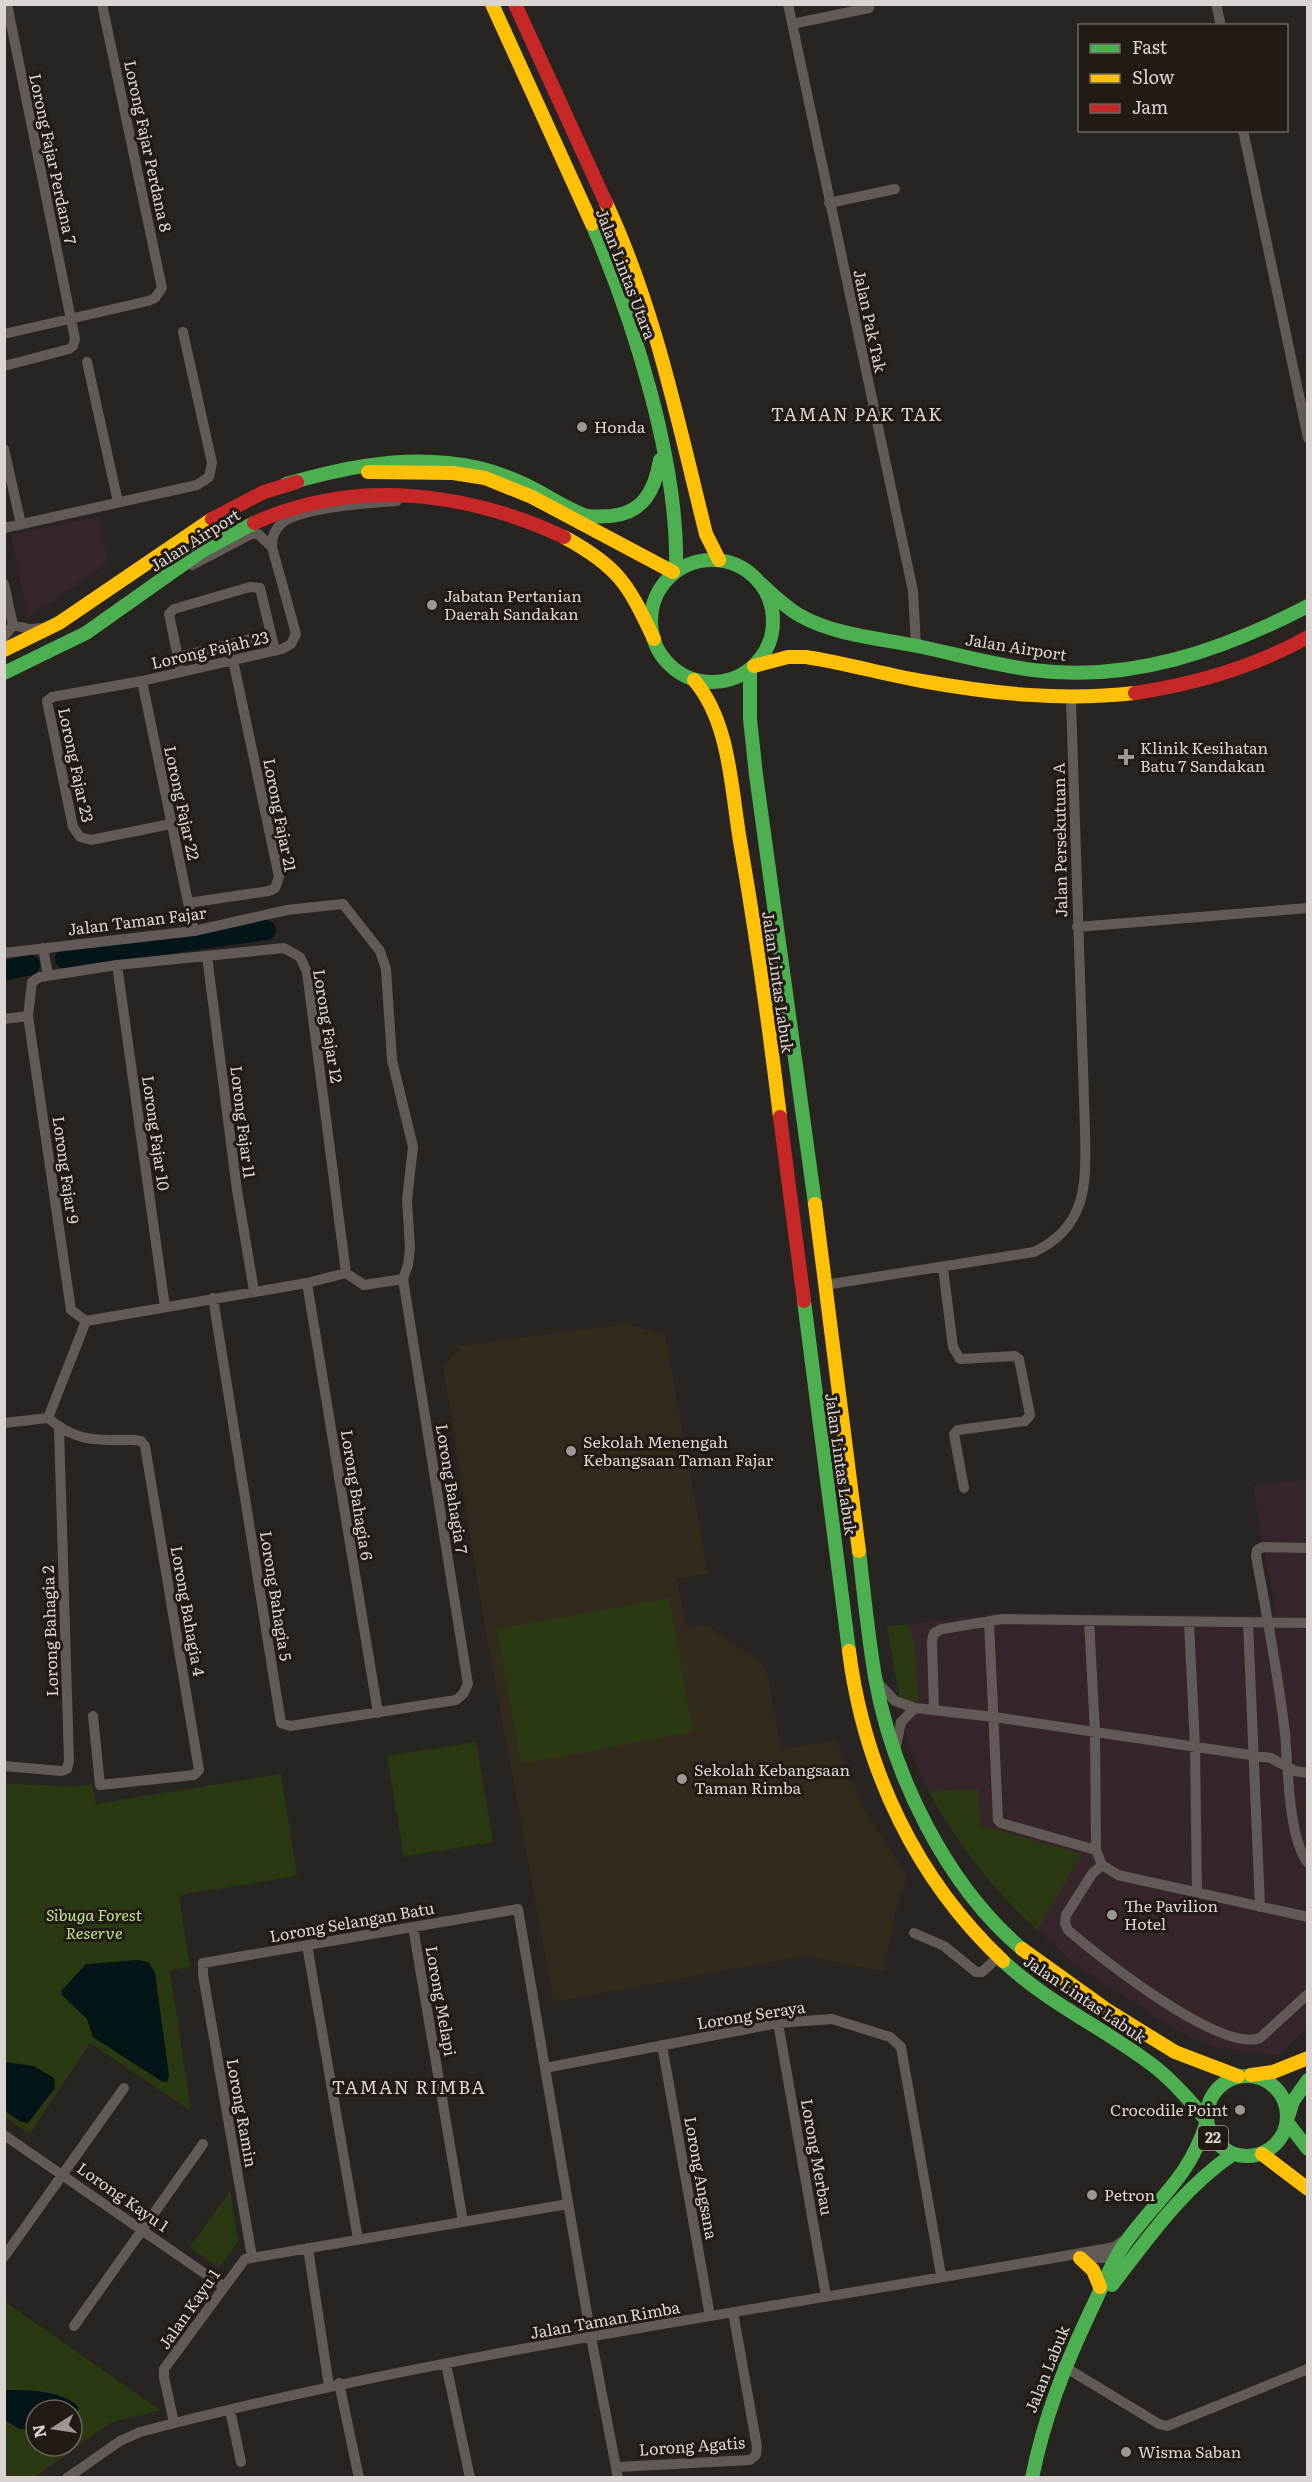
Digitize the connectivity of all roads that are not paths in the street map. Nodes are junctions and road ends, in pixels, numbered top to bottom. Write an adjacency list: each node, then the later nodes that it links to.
1 (7, 4): 13 (street, Lorong Fajar Perdana 7)
2 (102, 4): 13 (street, Lorong Fajar Perdana 8)
3 (492, 4): 19 (main road, Jalan Lintas Utara)
4 (515, 4): 27 (main road, Jalan Lintas Utara)
5 (788, 4): 8 (street, Jalan Pak Tak)
6 (1216, 4): 9 (street)
7 (869, 8): 8 (street)
8 (792, 24): 12 (street, Jalan Pak Tak)
9 (1221, 24)
10 (1243, 132): 18 (street)
11 (895, 189): 12 (street)
12 (829, 203): 39 (street, Jalan Pak Tak)
13 (71, 319): 15 (street); 17 (street, Lorong Fajar Perdana 7)
14 (183, 332): 22 (street)
15 (4, 334)
16 (87, 362): 22 (street)
17 (4, 366)
18 (1308, 438)
19 (661, 447): 21 (main road); 28 (main road, Jalan Lintas Utara)
20 (4, 449): 24 (street)
21 (286, 484): 28 (main road, Jalan Airport); 34 (main road, Jalan Airport)
22 (118, 502): 24 (street)
23 (466, 503): 26 (street); 31 (main road, Jalan Airport); 38 (main road, Jalan Airport)
24 (21, 524): 25 (street)
25 (4, 528)
26 (272, 548): 31 (street); 41 (street, Lorong Fajah 23)
27 (719, 560): 28 (main road); 29 (main road)
28 (674, 571): 38 (main road)
29 (760, 583): 39 (main road, Jalan Airport); 44 (main road)
30 (4, 584): 33 (street)
31 (136, 598): 46 (main road, Jalan Airport)
32 (1308, 606): 39 (main road, Jalan Airport)
33 (13, 625): 34 (street); 36 (street)
34 (50, 627): 40 (main road, Jalan Airport)
35 (271, 634): 41 (street); 42 (street); 42 (street)
36 (4, 637)
37 (1308, 637): 49 (main road)
38 (654, 639): 47 (main road)
39 (916, 645)
40 (4, 650)
41 (275, 651): 43 (street, Lorong Fajah 23)
42 (178, 657): 45 (street)
43 (233, 660): 45 (street, Lorong Fajah 23); 51 (street, Lorong Fajar 21)
44 (752, 668): 47 (main road); 49 (main road); 66 (main road, Jalan Lintas Labuk)
45 (181, 672): 48 (street, Lorong Fajah 23)
46 (4, 673)
47 (694, 680): 105 (main road, Jalan Lintas Labuk)
48 (142, 681): 50 (street, Lorong Fajar 22); 50 (street, Lorong Fajar 23)
49 (1071, 700): 53 (street, Jalan Persekutuan A)
50 (171, 824): 51 (street, Lorong Fajar 22)
51 (188, 903): 54 (street, Lorong Fajar 22)
52 (1308, 908): 53 (street, Jalan Persekutuan A)
53 (1077, 927): 62 (street)
54 (194, 931): 55 (street, Jalan Taman Fajar); 64 (street, Jalan Taman Fajar)
55 (42, 948): 56 (street, Jalan Taman Fajar); 59 (street)
56 (4, 953)
57 (207, 956): 58 (street, Lorong Fajar 12); 63 (street, Lorong Fajar 12); 67 (street, Lorong Fajar 11)
58 (117, 965): 59 (street, Lorong Fajar 12); 69 (street, Lorong Fajar 10)
59 (48, 975): 60 (street)
60 (28, 1016): 61 (street); 70 (street, Lorong Fajar 9)
61 (4, 1019)
62 (942, 1268): 66 (street); 74 (street)
63 (346, 1273): 64 (street); 65 (street)
64 (403, 1279): 83 (street, Lorong Bahagia 7)
65 (307, 1283): 67 (street); 86 (street, Lorong Bahagia 6)
66 (825, 1285): 82 (main road, Jalan Lintas Labuk)
67 (254, 1291): 68 (street)
68 (213, 1298): 69 (street); 86 (street, Lorong Bahagia 5)
69 (165, 1306): 70 (street)
70 (86, 1321): 71 (street)
71 (48, 1418): 72 (street); 73 (street)
72 (4, 1423)
73 (59, 1428): 87 (street, Lorong Bahagia 4); 94 (street, Lorong Bahagia 2)
74 (964, 1488)
75 (1308, 1548): 80 (street)
76 (1089, 1620): 77 (street); 78 (street); 89 (street)
77 (988, 1621): 85 (street); 88 (street)
78 (1189, 1622): 79 (street); 90 (street)
79 (1248, 1622): 80 (street); 92 (street)
80 (1268, 1623): 81 (street); 93 (street)
81 (1308, 1623)
82 (875, 1678): 84 (street); 91 (main road, Jalan Lintas Labuk)
83 (456, 1700): 86 (street, Lorong Bahagia 5)
84 (915, 1708): 85 (street); 91 (street)
85 (934, 1710): 88 (street)
86 (378, 1713)
87 (93, 1716)
88 (994, 1717): 89 (street); 96 (street)
89 (1095, 1731): 90 (street); 96 (street)
90 (1195, 1748): 92 (street); 99 (street)
91 (895, 1756): 112 (main road, Jalan Lintas Labuk)
92 (1254, 1757): 93 (street); 100 (street)
93 (1286, 1765): 95 (street); 97 (street)
94 (4, 1766)
95 (1308, 1773)
96 (1096, 1850): 98 (street)
97 (1308, 1863)
98 (1102, 1865): 99 (street); 107 (street)
99 (1197, 1893): 100 (street)
100 (1260, 1907): 101 (street)
101 (1308, 1917)
102 (413, 1927): 104 (street, Lorong Selangan Batu); 111 (street, Lorong Selangan Batu); 126 (street, Lorong Melapi)
103 (914, 1934): 105 (street)
104 (307, 1945): 106 (street, Lorong Selangan Batu); 129 (street)
105 (997, 1958): 116 (main road, Jalan Lintas Labuk)
106 (203, 1975): 132 (street, Lorong Ramin)
107 (1308, 1994)
108 (778, 2023): 109 (street, Lorong Seraya); 136 (street, Lorong Seraya); 139 (street, Lorong Merbau)
109 (662, 2045): 111 (street, Lorong Seraya); 142 (street, Lorong Angsana)
110 (1308, 2058): 112 (main road, 22)
111 (545, 2068): 124 (street)
112 (1245, 2076): 115 (main road); 116 (main road, 22)
113 (1308, 2080): 115 (main road)
114 (124, 2088): 122 (street)
115 (1287, 2119): 119 (main road); 121 (main road)
116 (1207, 2121): 120 (main road, 22); 128 (main road)
117 (4, 2134): 122 (street, Lorong Kayu 1)
118 (203, 2144): 127 (street)
119 (1308, 2149)
120 (1233, 2154): 121 (main road, 22); 125 (main road, 22)
121 (1262, 2154): 123 (main road)
122 (63, 2174): 127 (street, Lorong Kayu 1); 131 (street)
123 (1308, 2189)
124 (568, 2204): 126 (street); 144 (street, Lorong Agatis)
125 (1161, 2218): 134 (main road); 140 (main road, 22)
126 (463, 2222): 129 (street)
127 (143, 2229): 137 (street, Lorong Kayu 1); 143 (street)
128 (1130, 2237): 134 (main road); 135 (street, Jalan Taman Rimba)
129 (357, 2240): 130 (street)
130 (308, 2248): 132 (street); 148 (street)
131 (4, 2257)
132 (252, 2257): 137 (street, Jalan Kayu 1)
133 (1080, 2258): 134 (street, Jalan Taman Rimba); 135 (street, Jalan Taman Rimba); 138 (main road)
134 (1116, 2258): 138 (main road)
135 (1044, 2259): 136 (street, Jalan Taman Rimba)
136 (941, 2275): 139 (street, Jalan Taman Rimba)
137 (223, 2286): 150 (street, Jalan Kayu 1)
138 (1100, 2287): 140 (main road)
139 (826, 2296): 141 (street, Jalan Taman Rimba)
140 (1091, 2310): 146 (main road, Jalan Labuk)
141 (733, 2312): 142 (street, Jalan Taman Rimba); 152 (street, Lorong Agatis)
142 (710, 2316): 144 (street, Jalan Taman Rimba)
143 (74, 2326)
144 (591, 2337): 145 (street, Jalan Taman Rimba); 152 (street, Lorong Agatis)
145 (446, 2364): 148 (street, Jalan Taman Rimba); 155 (street)
146 (1063, 2366): 147 (street); 156 (main road, Jalan Labuk)
147 (1308, 2369)
148 (334, 2384): 149 (street, Jalan Taman Rimba); 154 (street)
149 (230, 2410): 150 (street, Jalan Taman Rimba); 151 (street)
150 (174, 2423): 153 (street, Jalan Taman Rimba)
151 (241, 2463)
152 (618, 2472)
153 (67, 2478)
154 (359, 2478)
155 (470, 2478)
156 (1032, 2478)

